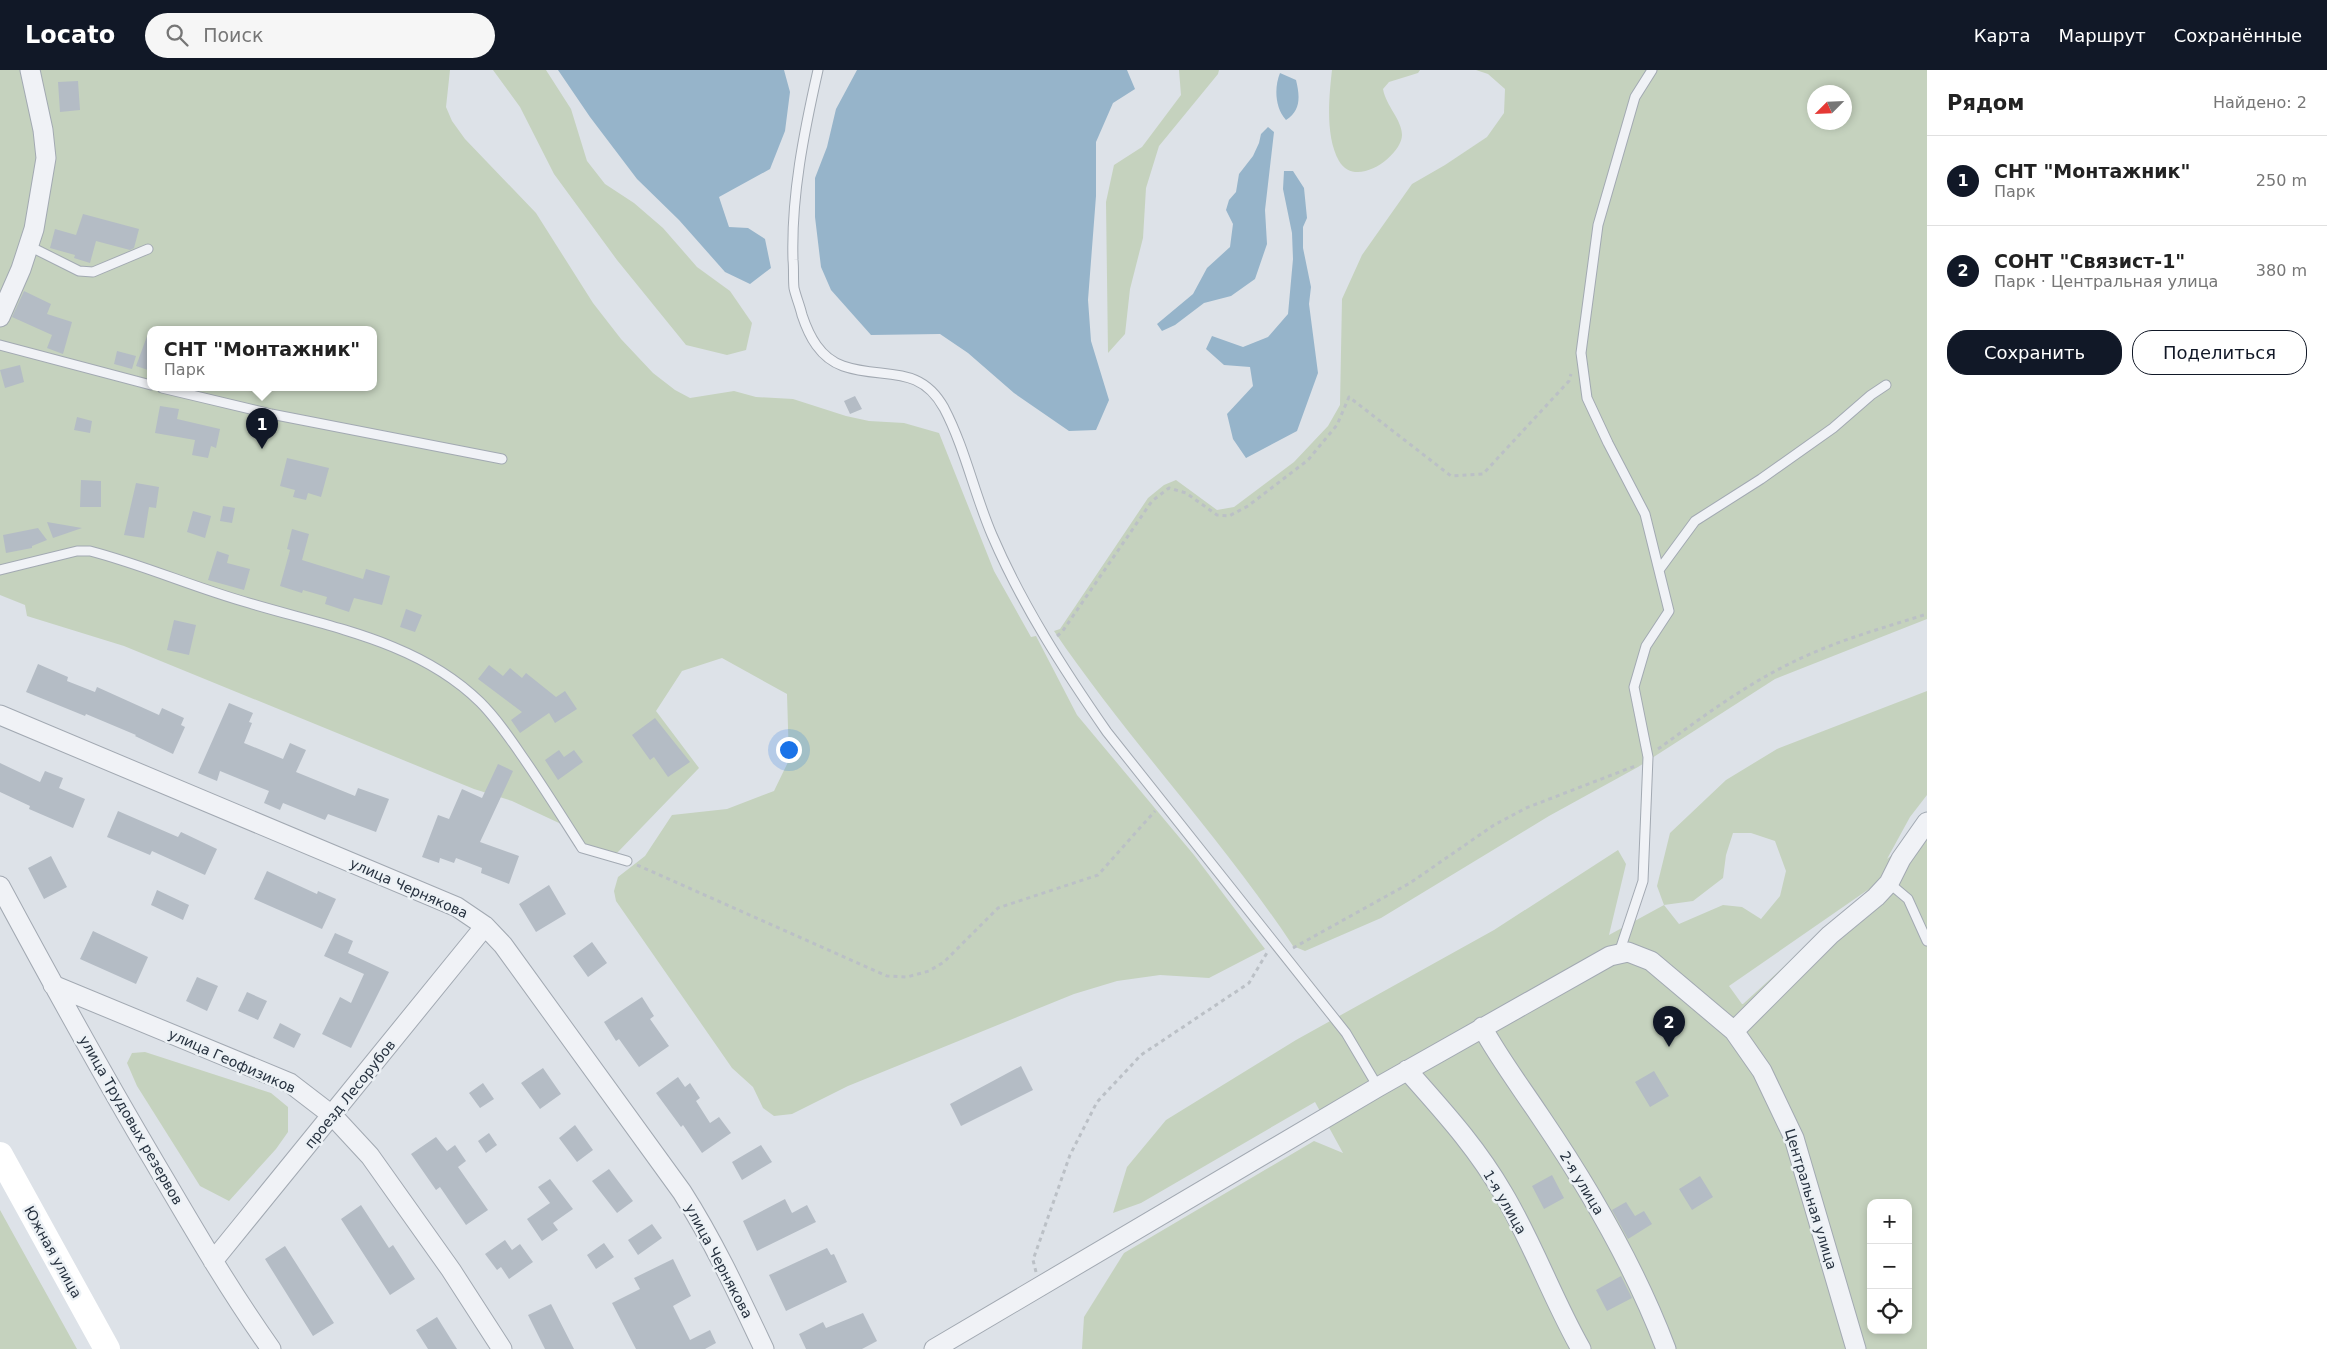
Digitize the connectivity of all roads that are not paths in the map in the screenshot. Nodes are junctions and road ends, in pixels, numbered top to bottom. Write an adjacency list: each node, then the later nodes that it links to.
1 (30, 70): 4 (street)
2 (818, 70): 26 (lane)
3 (1652, 70): 13 (lane)
4 (29, 246): 5 (lane); 6 (street)
5 (148, 249)
6 (0, 317)
7 (0, 345): 8 (lane)
8 (147, 384)
9 (1886, 385): 13 (lane)
10 (175, 391): 11 (lane)
11 (502, 459)
12 (0, 570): 16 (lane)
13 (1659, 570): 21 (lane)
14 (0, 715): 19 (street, улица Чернякова)
15 (1927, 822): 17 (street)
16 (628, 861)
17 (1889, 883): 20 (lane); 24 (street)
18 (0, 886): 22 (street, улица Трудовых резервов)
19 (485, 926): 27 (street, проезд Лесорубов); 33 (street, улица Чернякова)
20 (1927, 941)
21 (1619, 953): 23 (street); 24 (street, Центральная улица)
22 (53, 985): 27 (street, улица Геофизиков); 29 (street, улица Трудовых резервов)
23 (1482, 1027): 25 (street); 36 (street, 2-я улица)
24 (1734, 1031): 37 (street, Центральная улица)
25 (1407, 1070): 26 (street); 35 (street, 1-я улица)
26 (1378, 1087): 34 (street)
27 (333, 1116): 29 (street, проезд Лесорубов); 32 (street, улица Геофизиков)
28 (0, 1155): 30 (main road, Южная улица)
29 (213, 1262): 31 (street, улица Трудовых резервов)
30 (107, 1349)
31 (271, 1349)
32 (502, 1349)
33 (764, 1349)
34 (934, 1349)
35 (1581, 1349)
36 (1666, 1349)
37 (1856, 1349)

